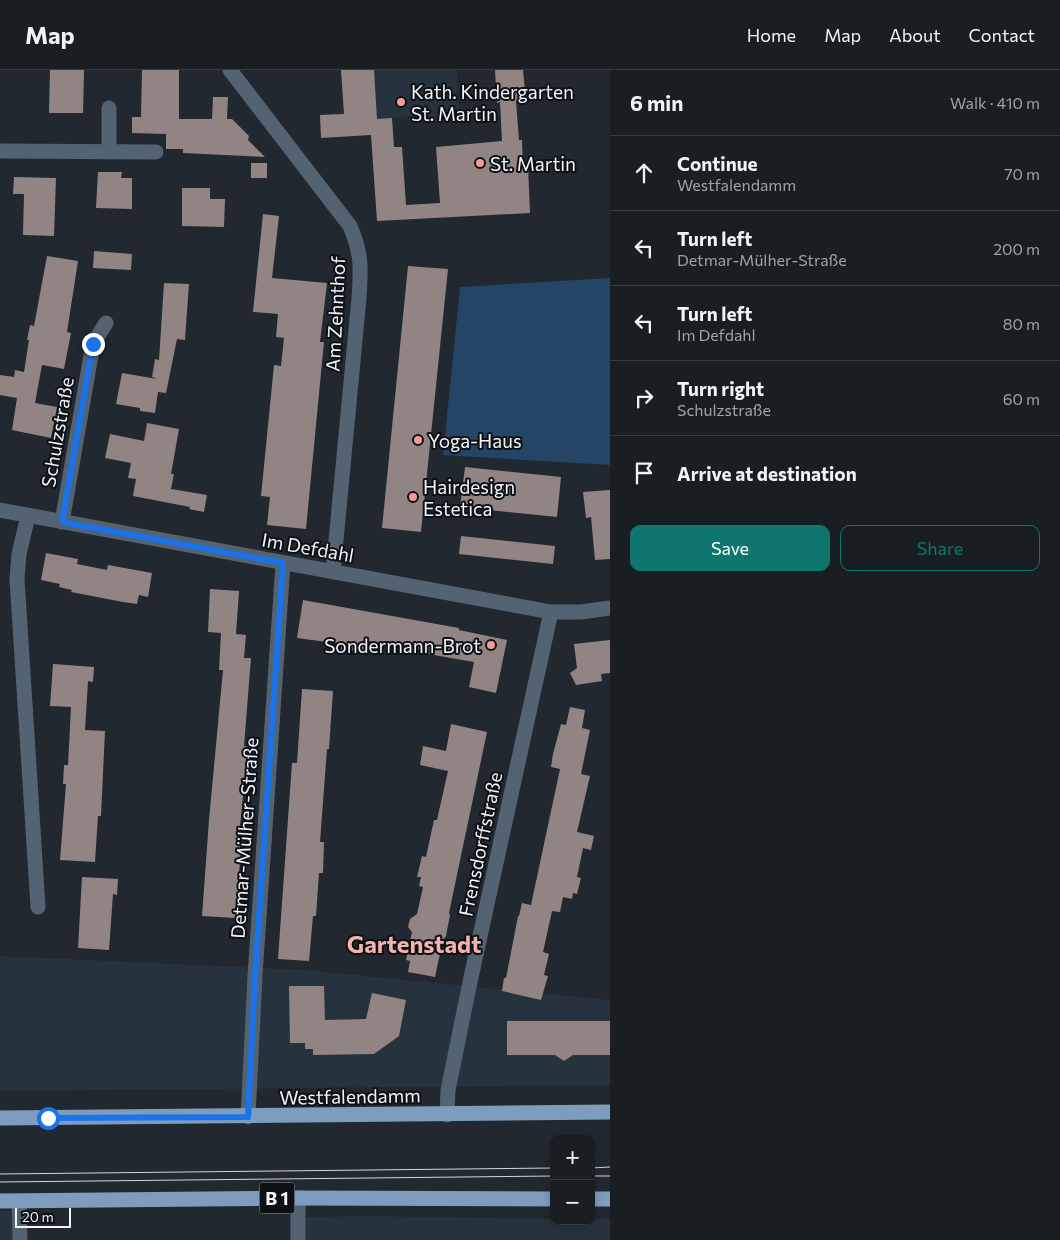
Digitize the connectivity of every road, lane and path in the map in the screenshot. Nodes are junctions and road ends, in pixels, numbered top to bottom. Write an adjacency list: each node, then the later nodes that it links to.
1 (230, 70): 11 (street, Am Zehnthof)
2 (109, 108): 4 (street)
3 (0, 151): 4 (street)
4 (108, 152): 5 (street)
5 (156, 152)
6 (106, 322): 9 (street, Schulzstraße)
7 (0, 510): 8 (street, Im Defdahl)
8 (28, 516): 9 (street, Im Defdahl); 14 (street)
9 (62, 522): 10 (street, Im Defdahl)
10 (283, 563): 11 (street, Im Defdahl); 17 (street, Detmar-Mülher-Straße)
11 (333, 572): 13 (street, Im Defdahl)
12 (610, 608): 13 (street, Im Defdahl)
13 (552, 612): 16 (street, Frensdorffstraße)
14 (38, 907)
15 (610, 1112): 16 (main road, Westfalendamm)
16 (447, 1115): 17 (main road, Westfalendamm)
17 (248, 1117): 18 (main road, Westfalendamm)
18 (0, 1118)
19 (298, 1198): 20 (main road, B 1); 24 (main road, B 1); 26 (street)
20 (550, 1199)
21 (595, 1199): 22 (main road)
22 (610, 1199)
23 (0, 1201): 24 (main road, B 1)
24 (19, 1201): 25 (street)
25 (20, 1240)
26 (298, 1240)

